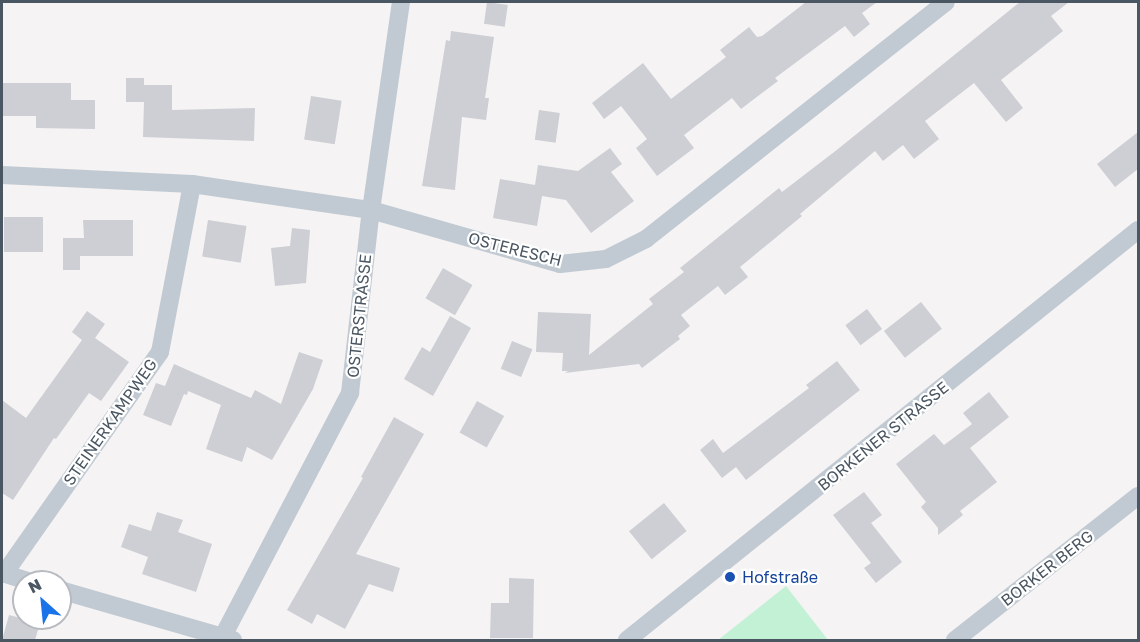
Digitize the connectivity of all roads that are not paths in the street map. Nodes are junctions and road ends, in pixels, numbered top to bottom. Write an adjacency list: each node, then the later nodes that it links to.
1 (401, 2): 5 (street, OSTERSTRASSE)
2 (946, 2): 5 (street, OSTERESCH)
3 (2, 175): 4 (street, OSTERESCH)
4 (192, 184): 5 (street, OSTERESCH); 8 (street, STEINERKAMPWEG)
5 (371, 210): 10 (street, OSTERSTRASSE)
6 (1138, 230): 11 (street, BORKENER STRASSE)
7 (1138, 496): 12 (street, BORKER BERG)
8 (3, 574)
9 (72, 594): 10 (street)
10 (226, 640)
11 (627, 640)
12 (955, 640)

